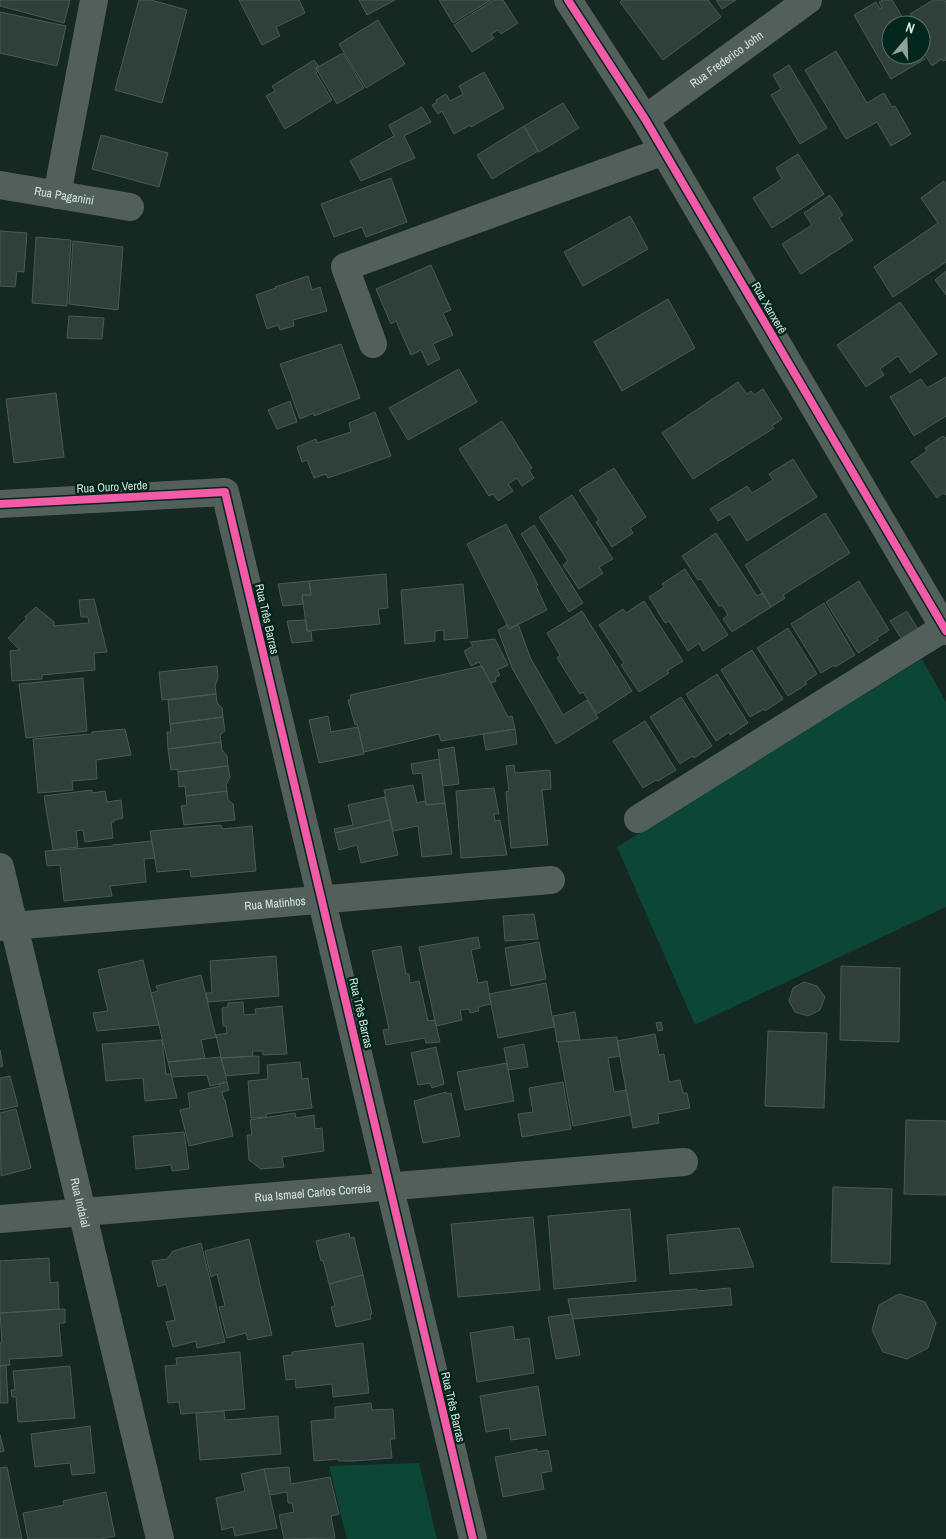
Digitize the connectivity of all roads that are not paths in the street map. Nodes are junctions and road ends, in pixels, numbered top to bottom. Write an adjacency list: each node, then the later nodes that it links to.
1 (94, 0): 7 (street)
2 (568, 0): 4 (street, Rua Xanxerê)
3 (808, 0): 4 (street, Rua Frederico John)
4 (645, 119): 5 (street, Rua Xanxerê)
5 (664, 151): 9 (street); 12 (street, Rua Xanxerê)
6 (0, 185): 7 (street, Rua Paganini)
7 (57, 194): 8 (street, Rua Paganini)
8 (130, 206)
9 (373, 344)
10 (225, 492): 11 (street, Rua Ouro Verde); 16 (street, Rua Três Barras)
11 (0, 504)
12 (945, 630): 13 (street)
13 (638, 818)
14 (0, 867): 17 (street, Rua Indaial)
15 (551, 880): 16 (street, Rua Matinhos)
16 (322, 899): 17 (street, Rua Matinhos); 19 (street, Rua Três Barras)
17 (7, 926): 20 (street, Rua Indaial)
18 (684, 1162): 19 (street, Rua Ismael Carlos Correia)
19 (390, 1186): 20 (street, Rua Ismael Carlos Correia); 23 (street, Rua Três Barras)
20 (82, 1212): 21 (street, Rua Ismael Carlos Correia); 22 (street, Rua Indaial)
21 (0, 1219)
22 (160, 1539)
23 (473, 1539)

